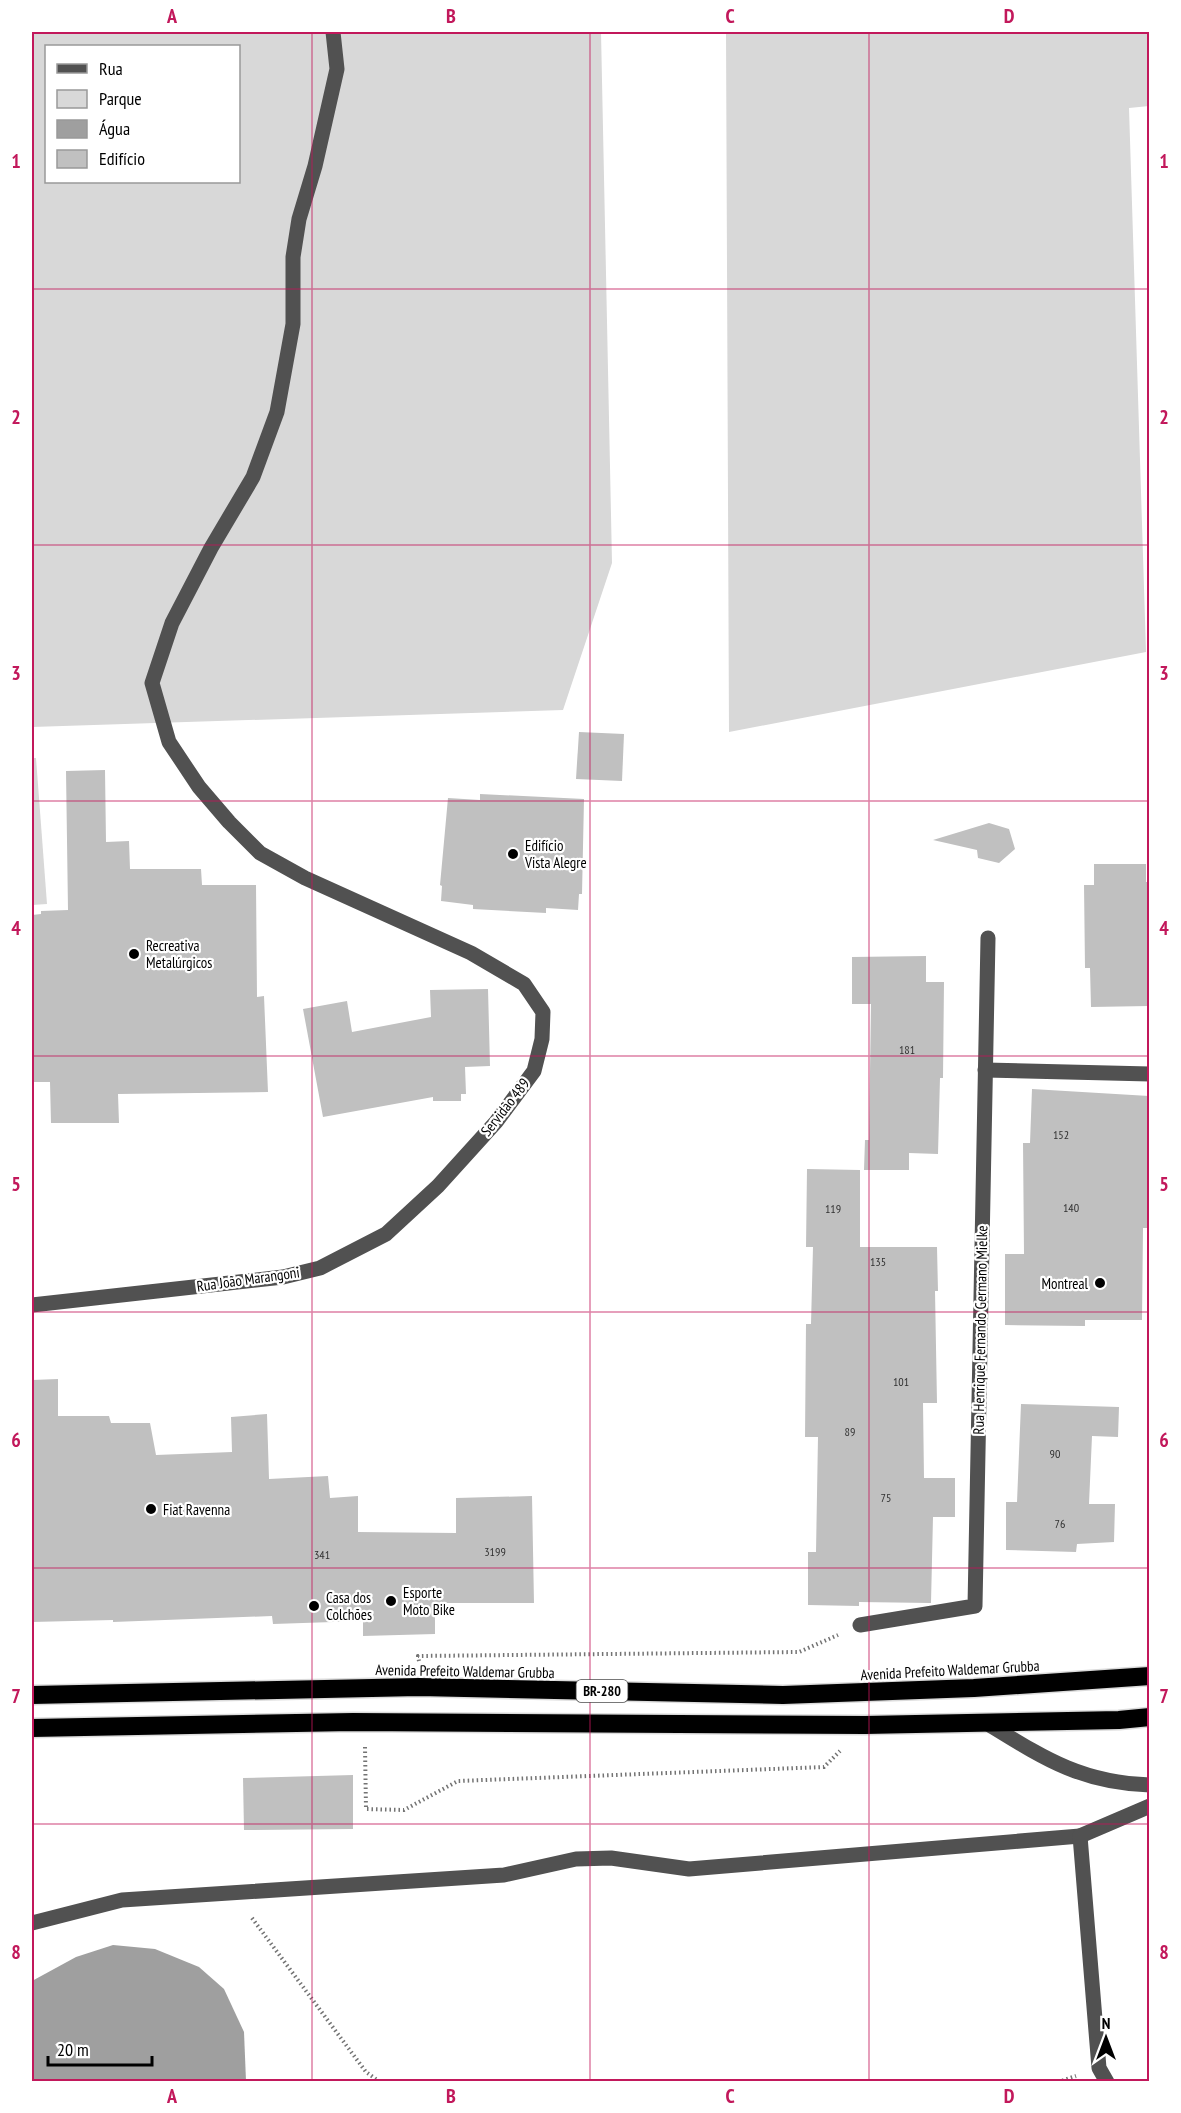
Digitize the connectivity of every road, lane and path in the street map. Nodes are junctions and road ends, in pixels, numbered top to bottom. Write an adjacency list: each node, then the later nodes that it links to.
1 (333, 32): 5 (street, Servidão 489)
2 (988, 938): 3 (street, Rua Henrique Fernando Germano Mielke)
3 (985, 1070): 4 (street); 7 (street, Rua Henrique Fernando Germano Mielke)
4 (1149, 1074)
5 (438, 1186): 6 (street, Rua João Marangoni)
6 (32, 1305)
7 (860, 1625): 9 (path)
8 (1149, 1676): 9 (highway, Avenida Prefeito Waldemar Grubba / BR-280)
9 (419, 1687): 10 (highway, Avenida Prefeito Waldemar Grubba / BR-280)
10 (32, 1695)
11 (1149, 1717): 13 (highway, BR-280)
12 (365, 1722): 14 (highway, BR-280); 14 (path); 15 (highway, BR-280)
13 (985, 1722): 14 (highway, BR-280); 16 (street)
14 (865, 1725)
15 (32, 1728)
16 (1149, 1785)
17 (1149, 1806): 18 (street)
18 (1080, 1836): 19 (street); 22 (street)
19 (232, 1892): 20 (street); 21 (path)
20 (32, 1923)
21 (380, 2082)
22 (1107, 2082)

